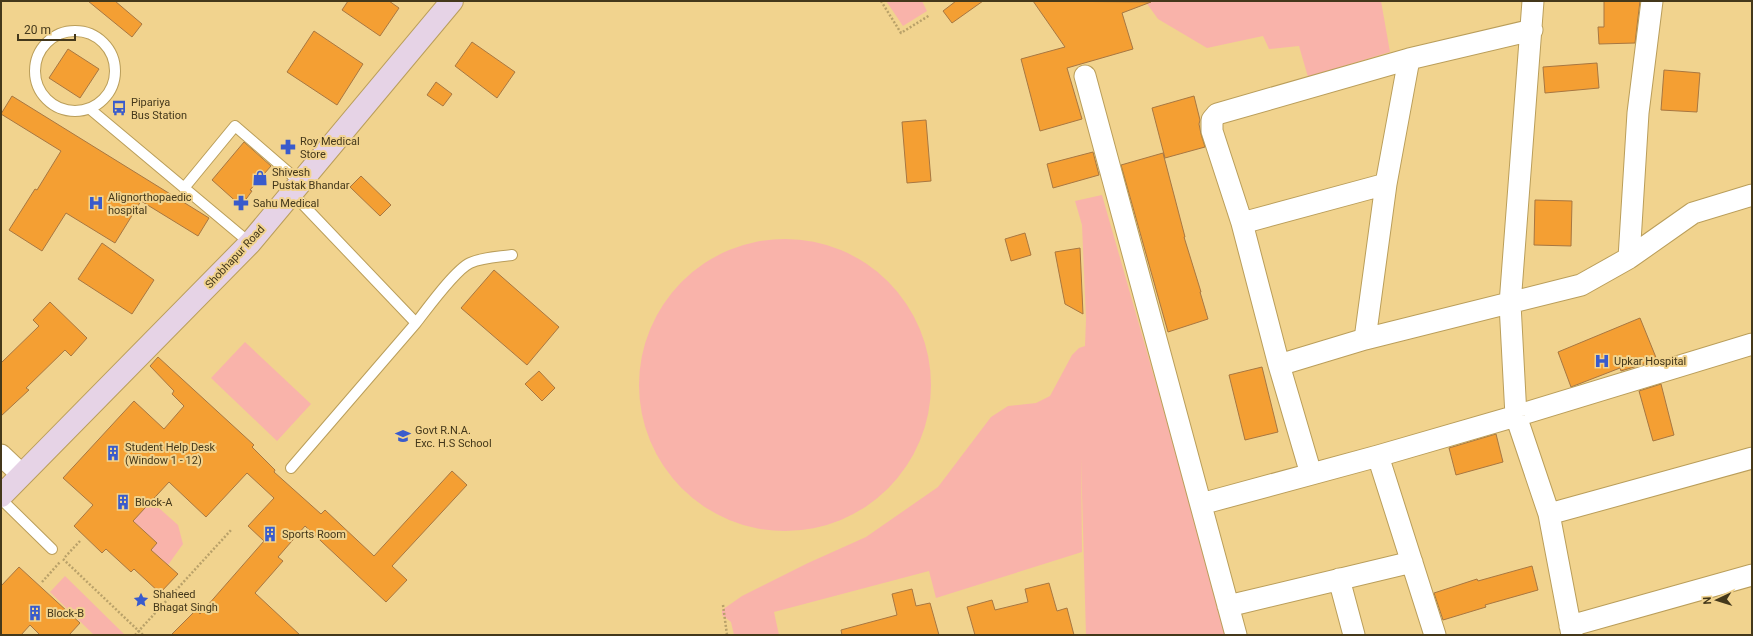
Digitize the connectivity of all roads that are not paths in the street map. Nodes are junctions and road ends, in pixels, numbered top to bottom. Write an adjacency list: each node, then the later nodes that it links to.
1 (442, 1): 10 (main road, Shobhapur Road)
2 (452, 1): 10 (main road, Shobhapur Road)
3 (1534, 1): 5 (street)
4 (1652, 1): 16 (street)
5 (1532, 30): 6 (street); 17 (street)
6 (1409, 59): 9 (street); 13 (street)
7 (1085, 76): 29 (street)
8 (90, 109): 8 (lane); 11 (lane)
9 (1386, 184): 13 (street); 19 (street)
10 (293, 185): 11 (lane); 14 (main road, Shobhapur Road); 18 (lane)
11 (184, 188): 14 (lane)
12 (1752, 195): 16 (street)
13 (1242, 223): 21 (street)
14 (247, 240): 26 (main road, Shobhapur Road)
15 (512, 255): 18 (lane)
16 (1629, 258): 17 (street)
17 (1510, 304): 19 (street); 22 (street)
18 (416, 323): 25 (lane)
19 (1365, 339): 21 (street)
20 (1752, 344): 22 (street)
21 (1279, 365): 27 (street)
22 (1516, 416): 23 (street); 30 (street)
23 (1378, 456): 27 (street); 32 (street)
24 (1752, 458): 30 (street)
25 (291, 468)
26 (9, 471): 28 (main road, Shobhapur Road)
27 (1311, 474): 29 (street)
28 (1, 497): 31 (lane)
29 (1201, 504): 35 (street)
30 (1549, 514): 36 (street)
31 (52, 549)
32 (1412, 562): 34 (street); 39 (street)
33 (1752, 575): 36 (street)
34 (1339, 579): 35 (street); 38 (street)
35 (1228, 606): 37 (street)
36 (1571, 630)
37 (1236, 635)
38 (1354, 635)
39 (1435, 635)

